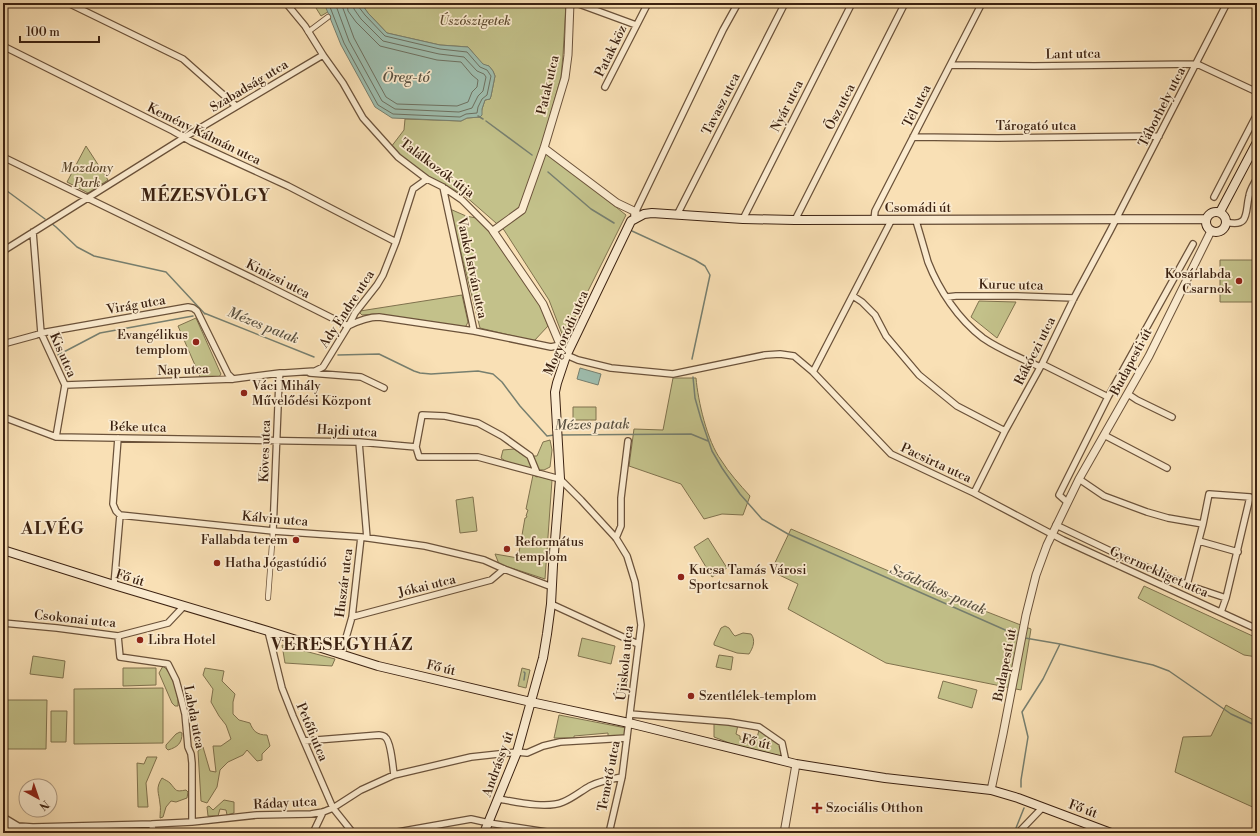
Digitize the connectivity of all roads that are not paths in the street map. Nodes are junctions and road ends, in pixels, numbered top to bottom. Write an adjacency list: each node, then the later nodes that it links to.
1 (68, 3): 21 (street)
2 (286, 3): 14 (street, Találkozók útja)
3 (570, 3): 27 (street, Patak utca)
4 (576, 3): 13 (street, Patak köz)
5 (648, 3): 13 (street, Patak köz)
6 (738, 3): 35 (street)
7 (785, 3): 36 (street, Tavasz utca)
8 (852, 3): 37 (street, Nyár utca)
9 (905, 3): 40 (street, Ősz utca)
10 (982, 3): 18 (street, Tél utca)
11 (1227, 3): 17 (street, Táborhely utca)
12 (328, 17): 14 (street)
13 (636, 25): 19 (street, Patak köz)
14 (308, 32): 16 (street, Találkozók útja)
15 (3, 46): 24 (street, Kemény Kálmán utca)
16 (323, 55): 21 (street, Szabadság utca); 30 (street, Találkozók útja)
17 (1197, 64): 18 (street, Lant utca); 20 (street); 23 (street, Táborhely utca)
18 (951, 65): 25 (street, Tél utca)
19 (605, 87)
20 (1257, 92)
21 (236, 106): 24 (street, Szabadság utca)
22 (1257, 114): 32 (street)
23 (1159, 136): 25 (street, Tárogató utca); 42 (street, Táborhely utca)
24 (185, 137): 33 (street, Szabadság utca); 49 (street, Kemény Kálmán utca)
25 (913, 137): 41 (street, Tél utca)
26 (1257, 142): 34 (main road)
27 (544, 148): 35 (street); 46 (street, Patak utca)
28 (3, 156): 33 (street, Kinizsi utca)
29 (1257, 178): 45 (street)
30 (427, 179): 31 (street, Találkozók útja); 49 (street, Ady Endre utca)
31 (443, 187): 46 (street, Találkozók útja); 56 (street, Vankó István utca)
32 (1214, 197)
33 (87, 198): 48 (street, Szabadság utca); 55 (street, Kinizsi utca)
34 (1220, 212): 38 (main road); 45 (main road)
35 (640, 213): 36 (main road, Csomádi út); 39 (main road, Csomádi út)
36 (677, 215): 37 (main road, Csomádi út)
37 (742, 219): 40 (main road, Csomádi út)
38 (1206, 219): 42 (main road, Csomádi út); 47 (main road)
39 (632, 220): 60 (main road, Mogyoródi utca)
40 (795, 220): 41 (main road, Csomádi út)
41 (874, 220): 43 (main road, Csomádi út)
42 (1116, 220): 44 (main road, Csomádi út); 54 (street, Rákóczi utca)
43 (891, 221): 44 (main road, Csomádi út); 52 (street)
44 (916, 221): 53 (street)
45 (1226, 222): 47 (main road)
46 (493, 231): 59 (street, Találkozók útja)
47 (1211, 231): 69 (street, Budapesti út)
48 (33, 232): 51 (street, Szabadság utca); 57 (street, Kis utca)
49 (396, 242): 55 (street, Ady Endre utca)
50 (1193, 244): 70 (street, Budapesti út)
51 (3, 251)
52 (853, 296): 64 (street); 73 (street)
53 (947, 297): 54 (street, Kuruc utca); 61 (street)
54 (1074, 298): 61 (street, Rákóczi utca)
55 (348, 326): 56 (street); 62 (street, Ady Endre utca)
56 (474, 331): 59 (street)
57 (41, 333): 58 (street, Virág utca); 66 (street, Virág utca); 67 (street, Kis utca)
58 (3, 344)
59 (560, 345): 60 (street, Találkozók útja)
60 (565, 355): 64 (street, Pacsirta utca); 83 (main road, Mogyoródi utca)
61 (1041, 366): 70 (street); 73 (street, Rákóczi utca)
62 (322, 367): 63 (street, Nap utca)
63 (302, 372): 65 (street, Nap utca); 68 (street, Nap utca)
64 (813, 372): 85 (street, Pacsirta utca)
65 (280, 373): 66 (street, Nap utca); 77 (street, Köves utca)
66 (233, 379): 67 (street, Nap utca)
67 (65, 385): 75 (street, Kis utca)
68 (384, 388)
69 (1128, 394): 72 (street); 74 (street, Budapesti út)
70 (1108, 397): 86 (street, Budapesti út)
71 (3, 417): 75 (street, Béke utca)
72 (1172, 417)
73 (1005, 431): 85 (street, Rákóczi utca)
74 (1104, 435): 81 (street); 84 (street, Budapesti út)
75 (56, 437): 76 (street, Béke utca)
76 (118, 438): 77 (street, Béke utca); 87 (street)
77 (276, 440): 79 (street, Hajdi utca); 90 (street, Köves utca)
78 (628, 441): 93 (street)
79 (359, 442): 80 (street, Hajdi utca); 92 (street, Huszár utca)
80 (416, 447): 82 (street); 82 (street)
81 (1167, 468)
82 (537, 473): 83 (street)
83 (560, 479): 93 (street, Újiskola utca); 100 (main road, Mogyoródi utca)
84 (1079, 479): 86 (street, Budapesti út); 88 (street)
85 (974, 493): 91 (street, Pacsirta utca)
86 (1067, 502): 89 (street, Budapesti út)
87 (120, 515): 90 (street, Kálvin utca); 99 (street)
88 (1203, 524): 94 (street); 96 (street)
89 (1056, 525): 91 (street, Budapesti út); 98 (street, Gyermekliget utca)
90 (273, 531): 92 (street, Kálvin utca); 101 (street)
91 (1051, 534): 105 (street, Gyermekliget utca); 122 (street, Budapesti út)
92 (364, 537): 97 (street, Kálvin utca); 106 (street, Huszár utca)
93 (616, 538): 111 (street, Újiskola utca)
94 (1199, 541): 96 (street); 98 (street)
95 (3, 550): 99 (main road, Fő út)
96 (1238, 552): 102 (street)
97 (504, 569): 100 (street, Kálvin utca); 106 (street, Jókai utca)
98 (1187, 585): 102 (street, Gyermekliget utca)
99 (114, 586): 104 (main road, Fő út)
100 (552, 587): 103 (main road, Mogyoródi utca)
101 (268, 598)
102 (1226, 598): 105 (street)
103 (551, 604): 111 (street); 113 (main road, Mogyoródi utca)
104 (184, 606): 109 (main road, Fő út); 110 (street, Csokonai utca)
105 (1221, 612): 108 (street, Gyermekliget utca)
106 (352, 617): 112 (street, Huszár utca)
107 (3, 623): 110 (street, Csokonai utca)
108 (1257, 629)
109 (268, 631): 112 (main road, Fő út); 116 (street, Petőfi utca)
110 (118, 636): 128 (street, Labda utca)
111 (638, 644): 114 (street, Újiskola utca)
112 (341, 655): 113 (main road, Fő út)
113 (531, 702): 114 (main road, Fő út); 117 (main road, Andrássy út)
114 (629, 718): 115 (street, Temető utca); 118 (main road, Fő út); 118 (street, Fő út)
115 (627, 738): 117 (street, Ráday utca); 121 (street, Temető utca)
116 (304, 742): 120 (street); 124 (street, Petőfi utca)
117 (517, 752): 120 (street, Ráday utca); 123 (main road, Andrássy út)
118 (786, 762): 119 (main road, Fő út)
119 (796, 764): 122 (main road, Fő út); 142 (street)
120 (394, 775): 124 (street, Ráday utca)
121 (622, 776): 123 (street); 141 (street, Temető utca)
122 (991, 790): 125 (main road, Fő út)
123 (499, 799): 129 (main road, Andrássy út)
124 (333, 808): 126 (street, Ráday utca); 137 (street, Petőfi utca)
125 (1043, 808): 134 (main road, Fő út); 143 (street)
126 (323, 812): 128 (street, Ráday utca); 136 (street)
127 (3, 817): 132 (street)
128 (192, 822): 130 (street, Ráday utca)
129 (489, 823): 138 (street); 139 (main road, Andrássy út); 140 (street)
130 (152, 824): 133 (street, Ráday utca); 135 (street)
131 (3, 825): 132 (street, Ráday utca)
132 (19, 826): 133 (street, Ráday utca)
133 (34, 830)
134 (1093, 830): 144 (main road, Fő út)
135 (153, 833)
136 (313, 833)
137 (353, 833)
138 (392, 833)
139 (484, 833)
140 (553, 833)
141 (609, 833)
142 (784, 833)
143 (1018, 833)
144 (1111, 833)

